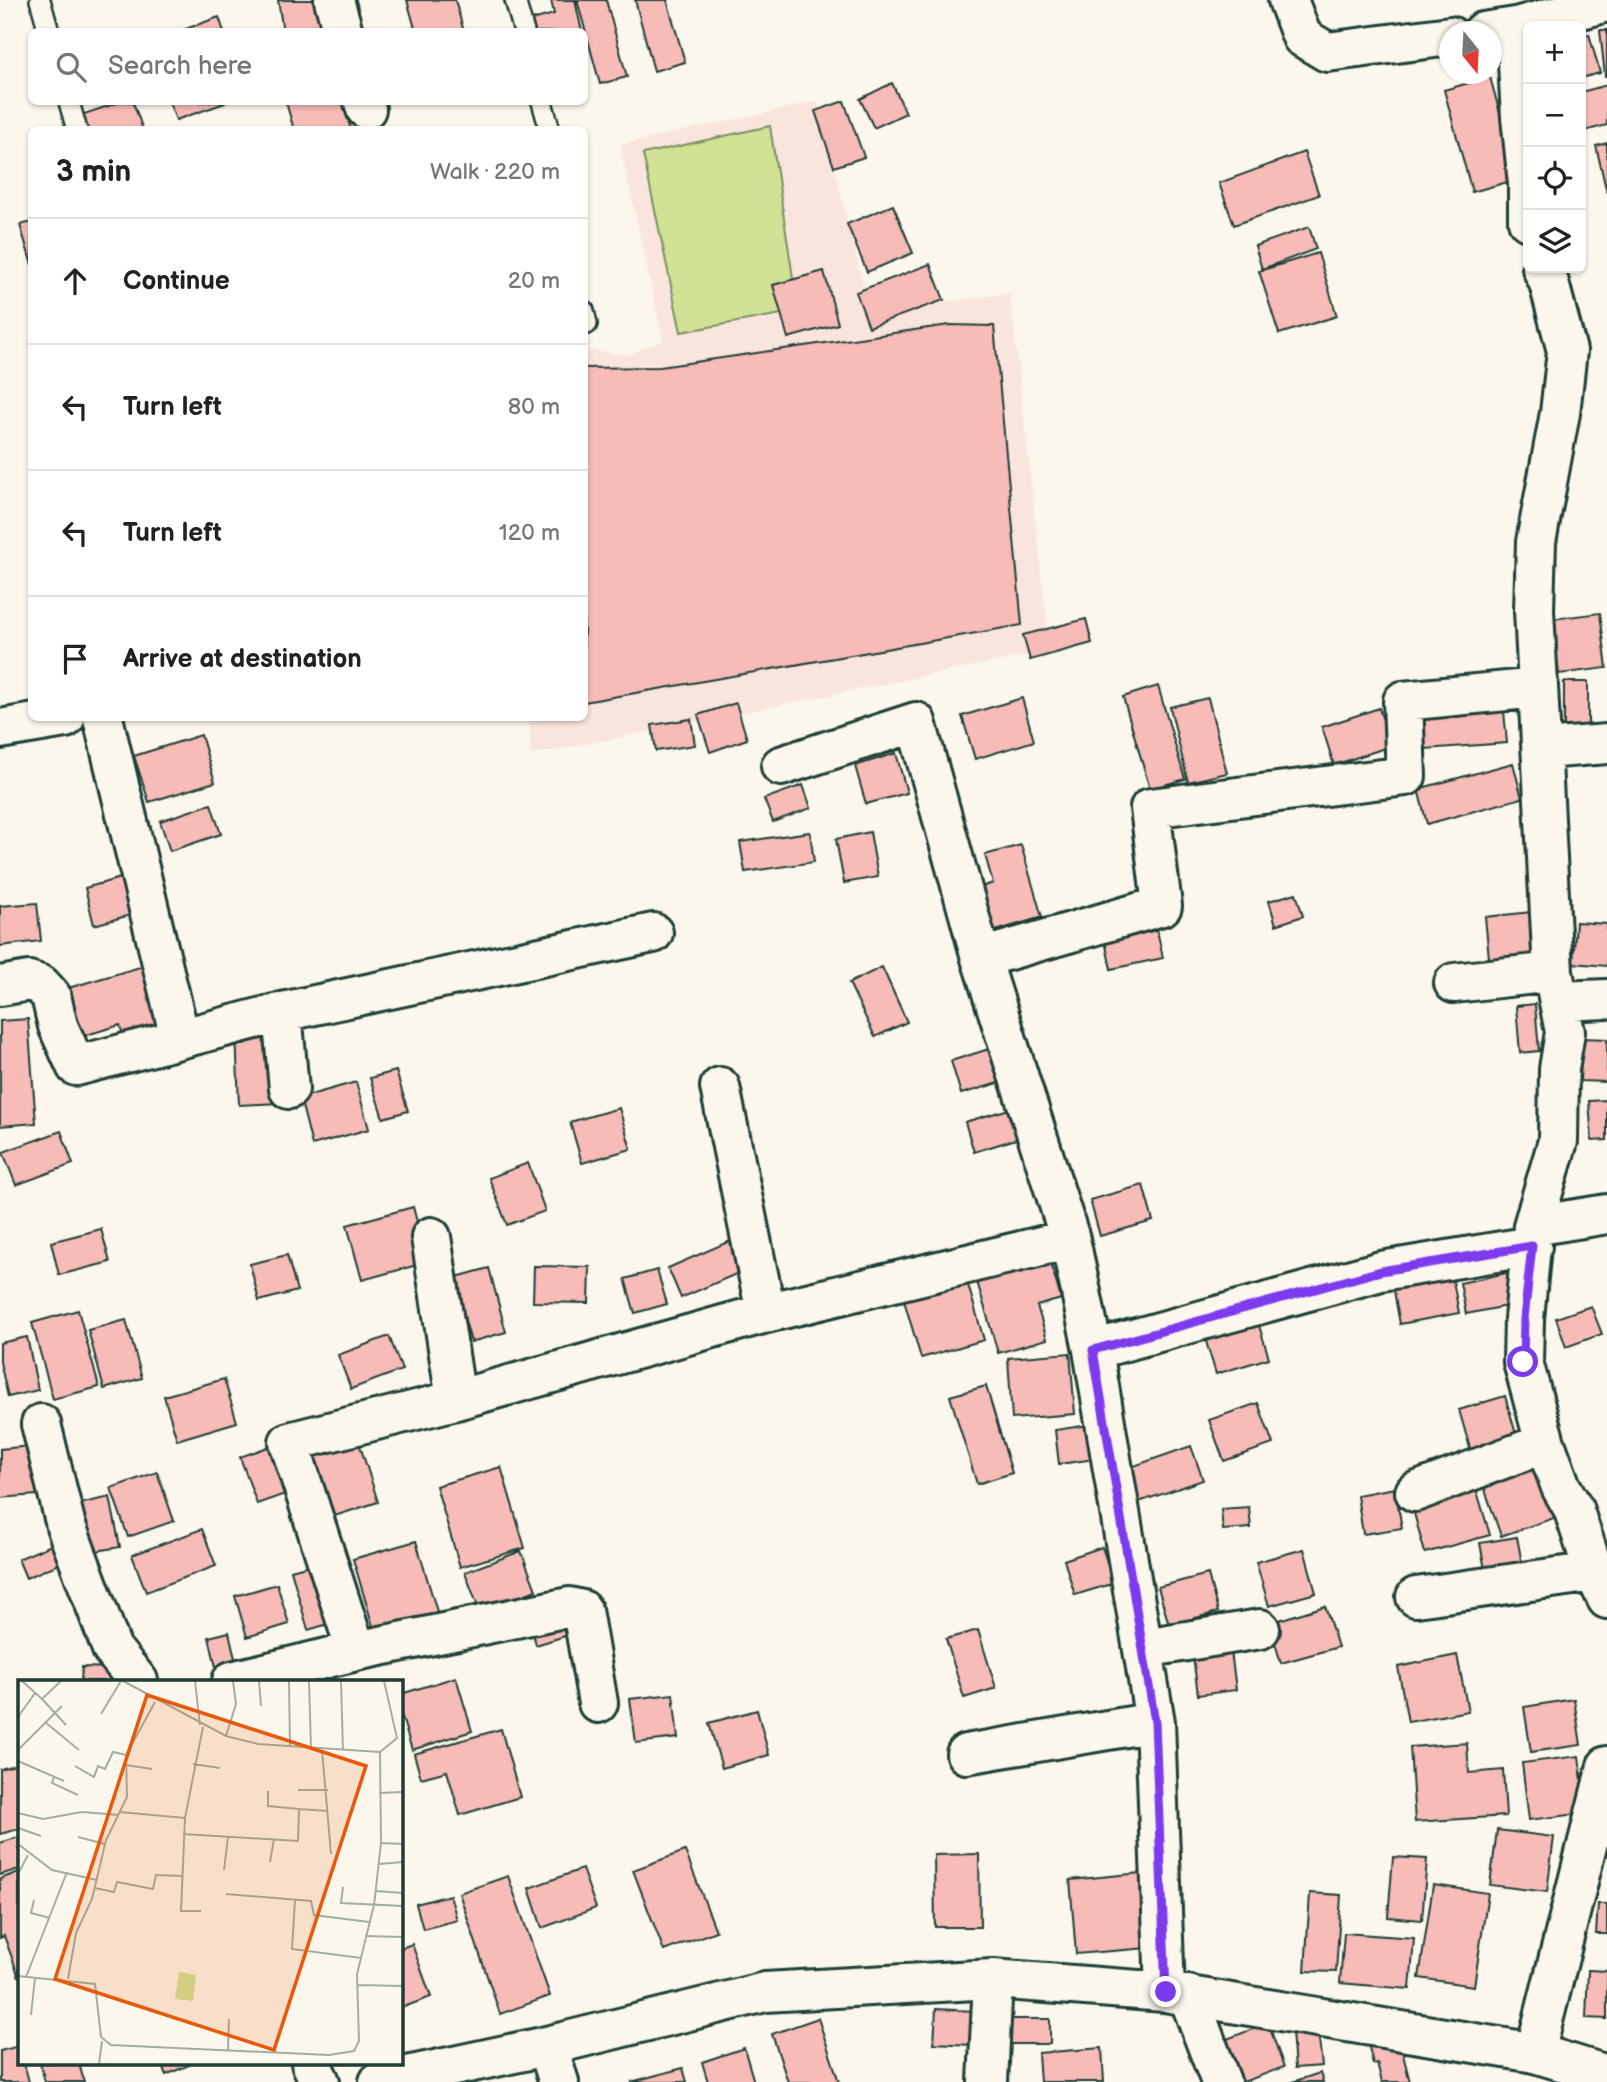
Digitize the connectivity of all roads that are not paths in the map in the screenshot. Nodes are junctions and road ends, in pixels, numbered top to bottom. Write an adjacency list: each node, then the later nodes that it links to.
1 (40, 0): 6 (lane)
2 (334, 0): 7 (street)
3 (515, 0): 8 (lane)
4 (1288, 0): 10 (street)
5 (1607, 2): 9 (street)
6 (48, 28)
7 (343, 28)
8 (523, 28)
9 (1502, 28)
10 (1439, 37)
11 (1502, 41): 16 (street)
12 (70, 105): 14 (lane)
13 (543, 105): 15 (lane)
14 (75, 126)
15 (549, 126)
16 (1528, 210)
17 (1544, 273): 18 (street)
18 (1538, 688): 23 (street); 26 (street)
19 (47, 721): 21 (street)
20 (104, 721): 32 (street)
21 (0, 729)
22 (1607, 744): 23 (street)
23 (1543, 749): 29 (street)
24 (781, 766): 26 (street)
25 (653, 933): 31 (street)
26 (981, 958): 38 (street)
27 (1454, 983): 29 (street)
28 (0, 986): 32 (street)
29 (1557, 987): 30 (street); 36 (street)
30 (1607, 999)
31 (282, 1012): 32 (street); 34 (street)
32 (180, 1038)
33 (720, 1087): 39 (street)
34 (289, 1088)
35 (1607, 1214): 36 (street)
36 (1533, 1236): 40 (street); 43 (street)
37 (431, 1237): 41 (street)
38 (1070, 1239): 39 (street); 40 (street)
39 (766, 1312): 41 (street)
40 (1093, 1350): 48 (street)
41 (456, 1400): 49 (street)
42 (41, 1424): 50 (street)
43 (1545, 1443): 44 (street); 45 (street)
44 (1415, 1492)
45 (1600, 1585): 46 (street)
46 (1416, 1597)
47 (1261, 1629): 48 (street)
48 (1144, 1648): 53 (street)
49 (356, 1651): 51 (street); 52 (street)
50 (137, 1680)
51 (236, 1680)
52 (598, 1703)
53 (1155, 1722): 54 (street); 57 (street)
54 (967, 1754)
55 (1607, 1766): 59 (street)
56 (993, 1979): 57 (street); 58 (street); 65 (street)
57 (1177, 1994): 59 (street); 66 (street)
58 (547, 2046): 62 (street); 64 (street)
59 (1535, 2053): 61 (street)
60 (311, 2064): 63 (street)
61 (1607, 2075)
62 (395, 2080)
63 (320, 2082)
64 (559, 2082)
65 (988, 2082)
66 (1221, 2082)

